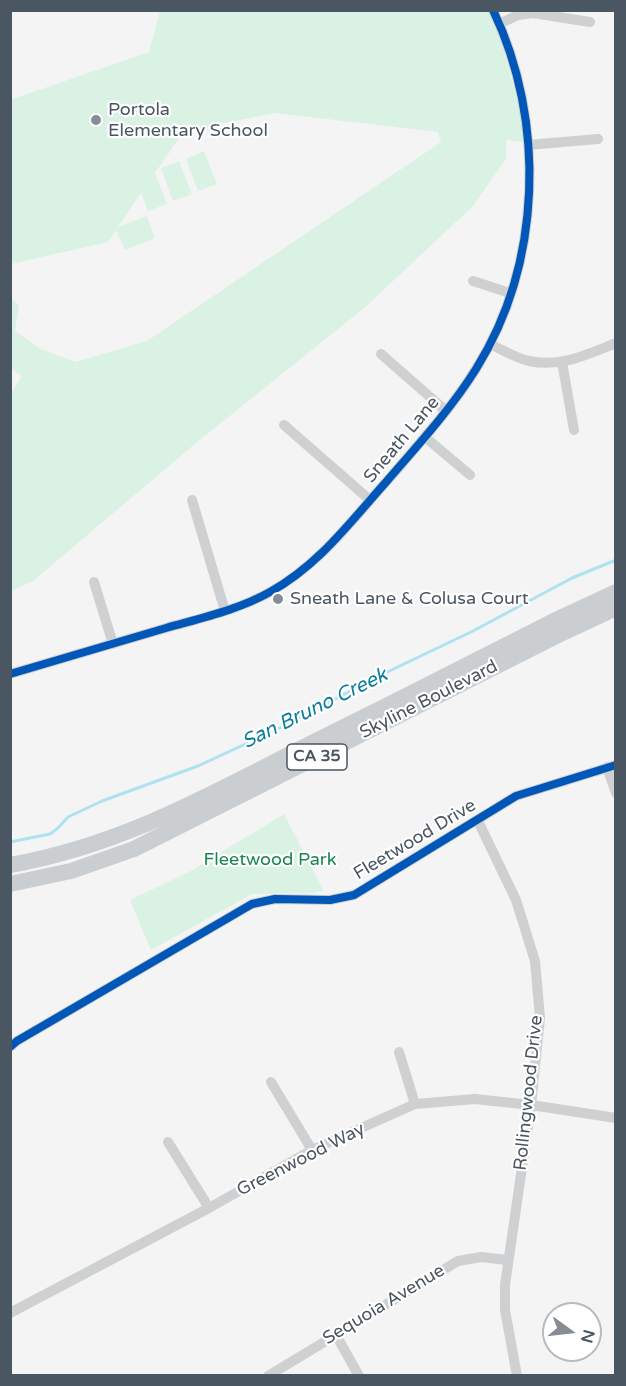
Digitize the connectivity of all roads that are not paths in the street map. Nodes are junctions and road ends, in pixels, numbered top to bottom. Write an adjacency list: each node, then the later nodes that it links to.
1 (492, 10): 3 (street, Sneath Lane)
2 (590, 22): 3 (street)
3 (499, 24): 5 (street, Sneath Lane)
4 (598, 139): 5 (street)
5 (528, 145): 7 (street, Sneath Lane)
6 (473, 281): 7 (street)
7 (510, 293): 9 (street, Sneath Lane)
8 (615, 343): 11 (street)
9 (490, 344): 11 (street); 12 (street, Sneath Lane)
10 (381, 354): 12 (street)
11 (562, 362): 14 (street)
12 (446, 411): 15 (street, Sneath Lane)
13 (284, 425): 18 (street)
14 (574, 430)
15 (425, 437): 16 (street); 18 (street, Sneath Lane)
16 (470, 475)
17 (192, 500): 22 (street)
18 (370, 500): 22 (street, Sneath Lane)
19 (94, 582): 23 (street)
20 (615, 592): 28 (main road, Skyline Boulevard / CA 35)
21 (615, 608): 29 (main road, Skyline Boulevard / CA 35)
22 (225, 611): 23 (street, Sneath Lane)
23 (113, 644): 24 (street, Sneath Lane)
24 (10, 674)
25 (611, 766): 26 (street); 27 (street, Fleetwood Drive)
26 (615, 793)
27 (478, 821): 30 (street, Fleetwood Drive); 34 (street, Rollingwood Drive)
28 (10, 865)
29 (10, 884)
30 (10, 1047)
31 (399, 1052): 33 (street)
32 (271, 1082): 37 (street)
33 (415, 1104): 34 (street, Greenwood Way); 37 (street, Greenwood Way)
34 (531, 1105): 35 (street, Greenwood Way); 39 (street, Rollingwood Drive)
35 (615, 1118)
36 (168, 1142): 38 (street)
37 (312, 1150): 38 (street, Greenwood Way)
38 (209, 1208): 40 (street, Greenwood Way)
39 (507, 1260): 41 (street, Sequoia Avenue); 44 (street, Rollingwood Drive)
40 (10, 1313)
41 (336, 1335): 42 (street, Sequoia Avenue); 43 (street)
42 (268, 1376)
43 (359, 1376)
44 (517, 1376)

